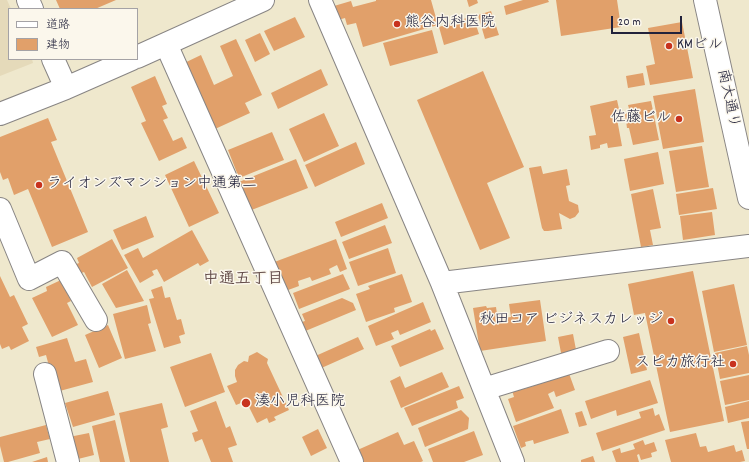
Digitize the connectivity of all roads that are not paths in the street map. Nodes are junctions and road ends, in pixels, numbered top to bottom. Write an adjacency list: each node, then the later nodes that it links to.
1 (263, 0): 4 (street)
2 (320, 0): 13 (street)
3 (705, 0): 10 (street, 南大通り)
4 (166, 44): 5 (street); 19 (street)
5 (138, 57)
6 (54, 60): 8 (street)
7 (130, 60): 8 (street)
8 (66, 88): 9 (street)
9 (0, 114)
10 (749, 198)
11 (0, 209): 14 (street)
12 (749, 246): 13 (street)
13 (442, 283): 17 (street)
14 (96, 320)
15 (608, 351): 17 (street)
16 (45, 374): 18 (street)
17 (484, 389): 20 (street)
18 (68, 462)
19 (352, 462)
20 (512, 462)

